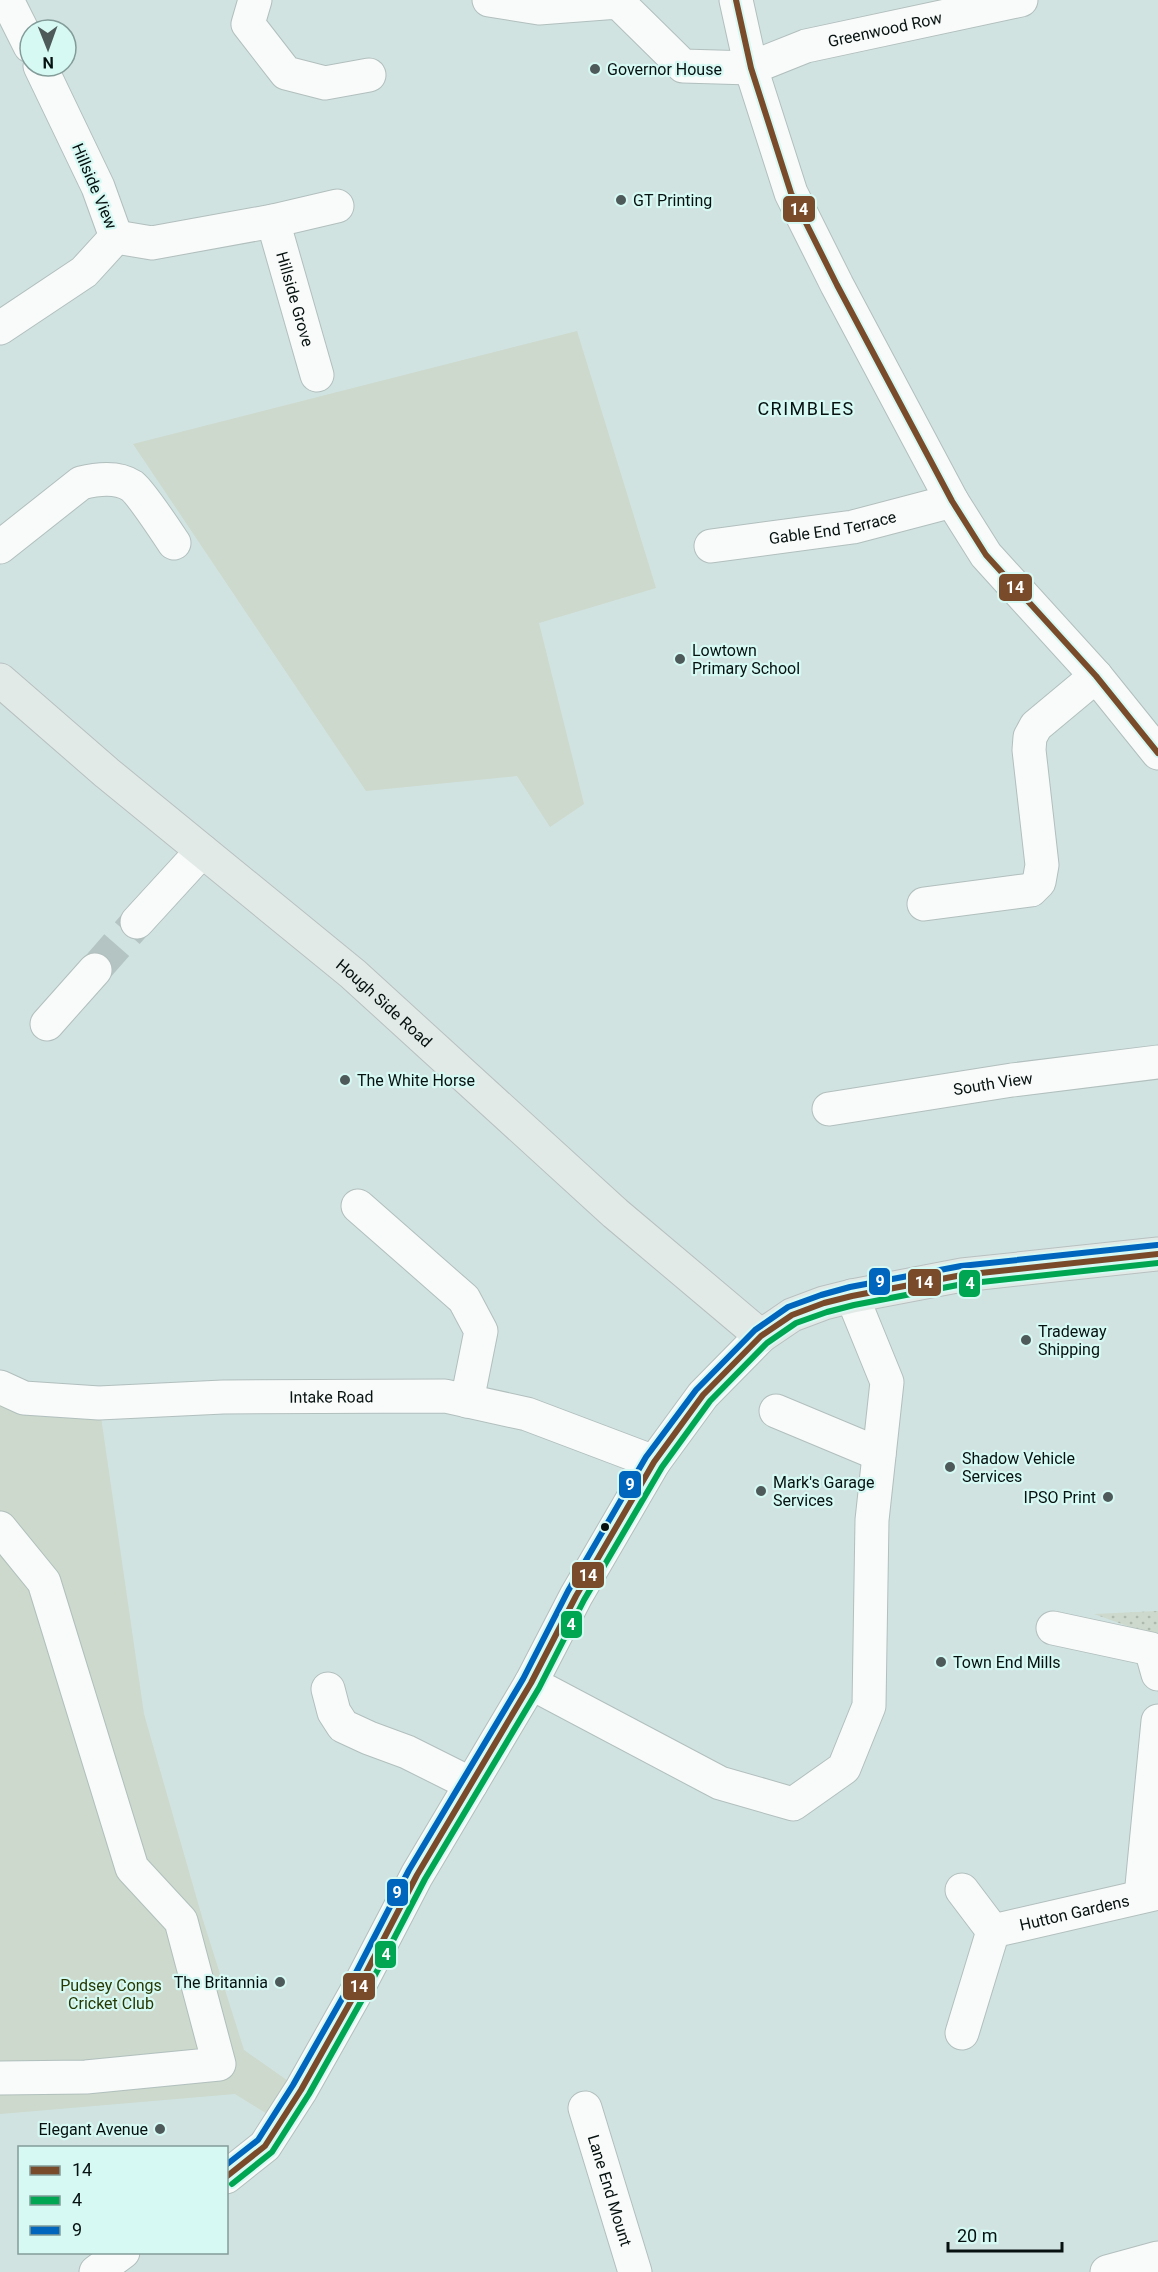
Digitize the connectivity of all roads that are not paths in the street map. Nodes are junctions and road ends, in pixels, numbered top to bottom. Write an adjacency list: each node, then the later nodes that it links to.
1 (7, 0): 6 (street)
2 (255, 0): 8 (street)
3 (489, 0): 7 (street)
4 (736, 0): 7 (street)
5 (1021, 0): 7 (street, Greenwood Row)
6 (18, 22)
7 (751, 68): 15 (street)
8 (369, 75)
9 (46, 78): 12 (street, Hillside View)
10 (337, 206): 11 (street)
11 (273, 221): 12 (street); 14 (street, Hillside Grove)
12 (116, 237): 13 (street, Hillside View)
13 (0, 328)
14 (317, 375)
15 (952, 501): 17 (street, Gable End Terrace); 19 (street)
16 (174, 543): 18 (street)
17 (711, 546)
18 (0, 547)
19 (1096, 676): 21 (street); 23 (street)
20 (0, 680): 22 (main road, Hough Side Road)
21 (1158, 753)
22 (202, 850): 24 (street); 32 (main road, Hough Side Road)
23 (924, 904)
24 (137, 922)
25 (95, 970): 26 (street)
26 (46, 1024)
27 (1158, 1062): 28 (street, South View)
28 (829, 1109)
29 (358, 1206): 34 (street)
30 (1158, 1254): 31 (main road)
31 (852, 1296): 32 (main road); 36 (street)
32 (761, 1336): 37 (street)
33 (0, 1387): 34 (street, Intake Road)
34 (467, 1401): 37 (street, Intake Road)
35 (776, 1411): 36 (street)
36 (879, 1454): 41 (street)
37 (654, 1462): 41 (street)
38 (0, 1528): 49 (street)
39 (1053, 1628): 40 (street)
40 (1158, 1674)
41 (531, 1683): 44 (street)
42 (328, 1689): 44 (street)
43 (1158, 1721): 46 (street)
44 (471, 1784): 51 (street)
45 (962, 1890): 47 (street)
46 (1150, 1894): 47 (street, Hutton Gardens)
47 (993, 1932): 48 (street)
48 (962, 2033)
49 (0, 2078)
50 (585, 2108): 55 (street, Lane End Mount)
51 (228, 2175)
52 (122, 2254): 54 (street)
53 (1158, 2258): 56 (street)
54 (96, 2272)
55 (635, 2272)
56 (1107, 2272)

